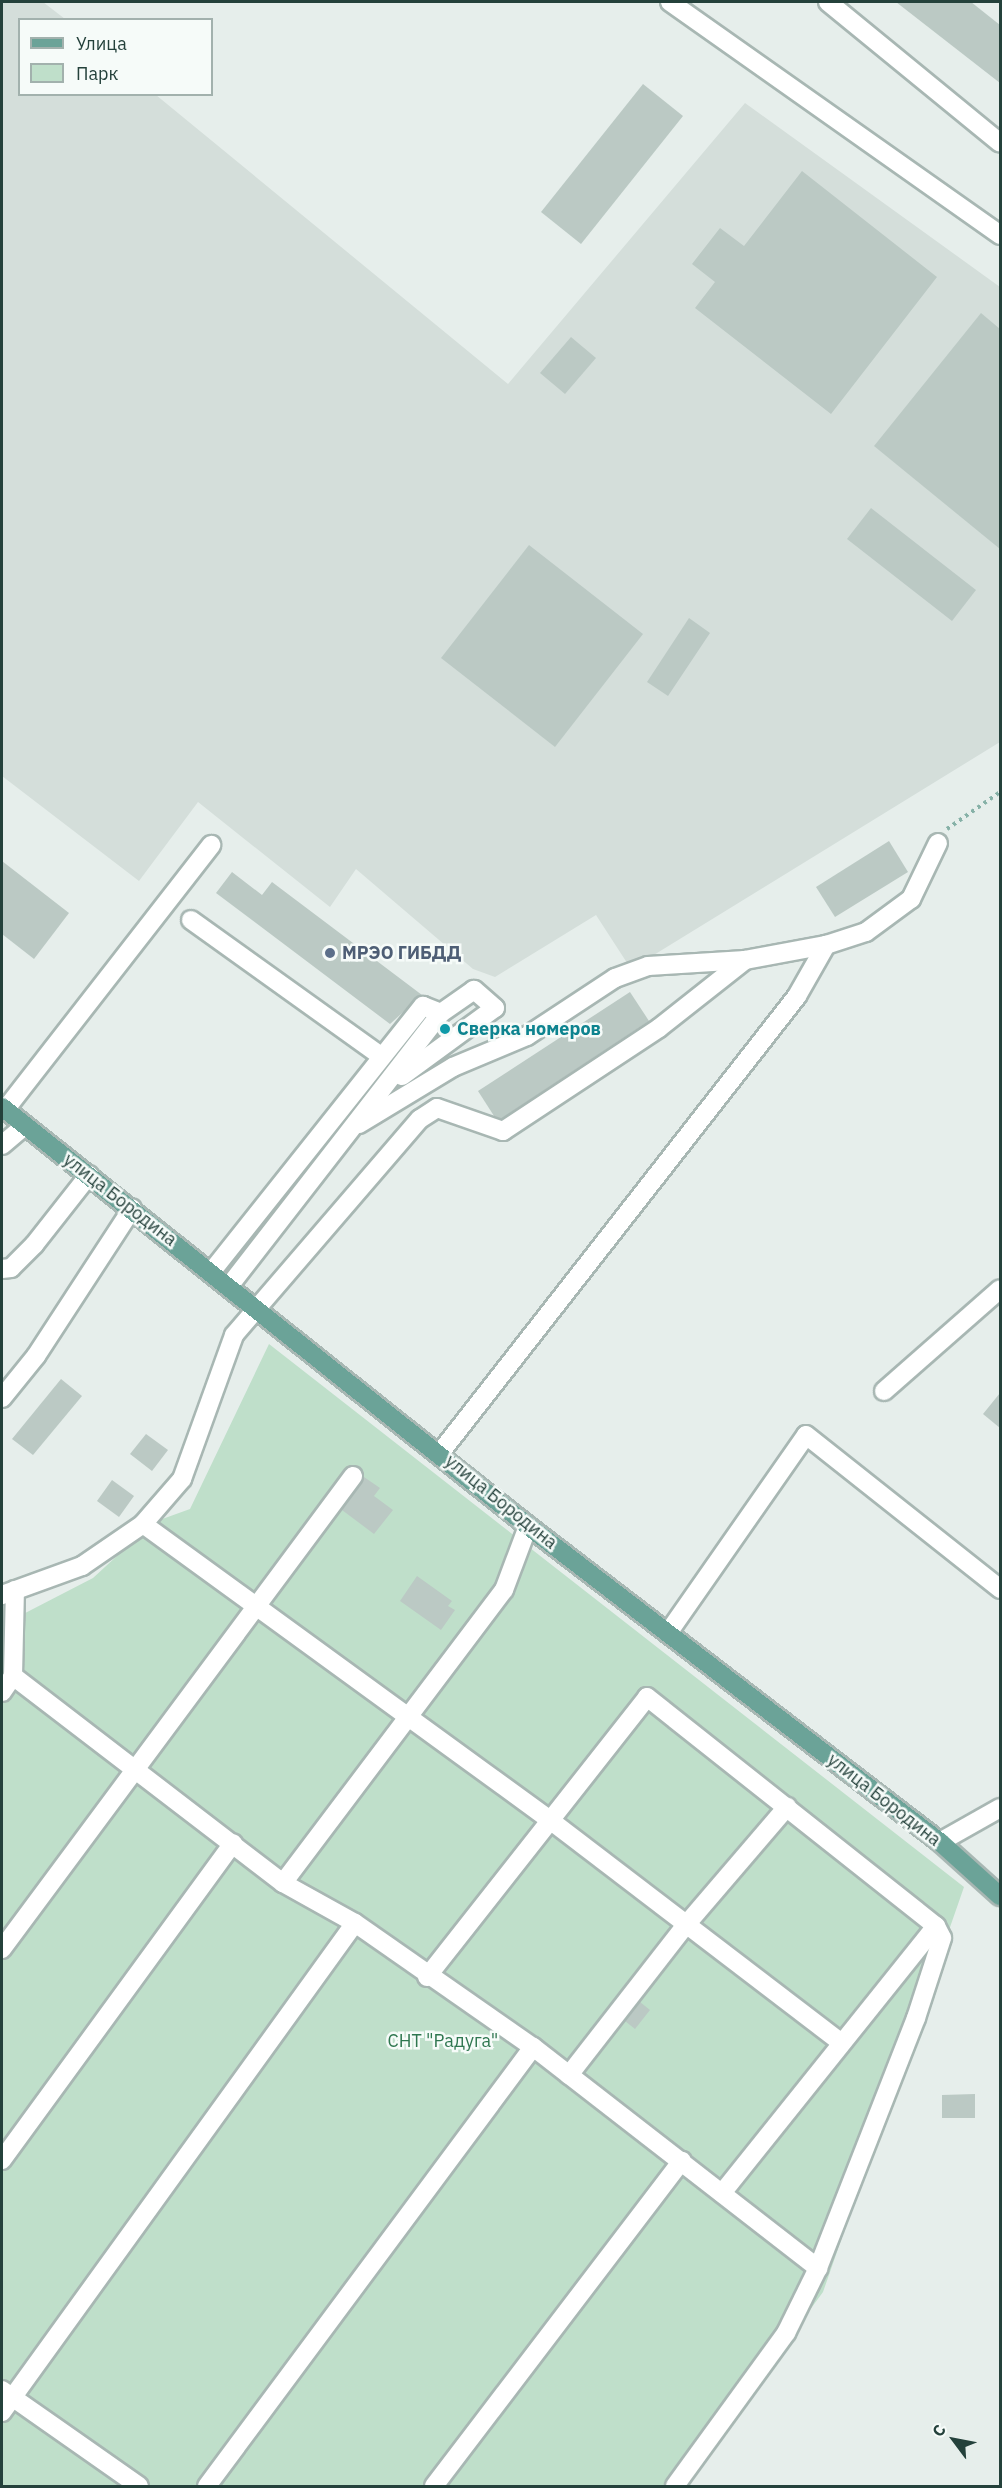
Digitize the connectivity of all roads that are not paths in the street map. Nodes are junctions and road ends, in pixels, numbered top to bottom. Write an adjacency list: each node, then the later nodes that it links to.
1 (670, 2): 4 (street)
2 (828, 2): 3 (street)
3 (1000, 143)
4 (1000, 235)
5 (938, 843): 8 (street)
6 (211, 845): 13 (street)
7 (191, 920): 11 (street)
8 (826, 945): 9 (street); 26 (street)
9 (745, 960): 14 (street); 23 (street)
10 (441, 1013): 11 (street); 12 (street); 12 (street)
11 (381, 1056): 20 (street)
12 (391, 1083): 14 (street)
13 (3, 1109): 15 (main road, улица Бородина)
14 (359, 1124): 21 (street)
15 (26, 1126): 16 (street); 17 (main road, улица Бородина)
16 (2, 1145)
17 (89, 1175): 18 (main road, улица Бородина); 19 (street)
18 (132, 1209): 20 (main road, улица Бородина); 25 (street)
19 (2, 1269)
20 (212, 1271): 21 (main road, улица Бородина)
21 (230, 1285): 23 (main road, улица Бородина)
22 (1000, 1289): 24 (street)
23 (258, 1311): 26 (main road, улица Бородина); 28 (street)
24 (884, 1390)
25 (2, 1398)
26 (440, 1453): 29 (main road, улица Бородина)
27 (353, 1476): 32 (street)
28 (143, 1524): 31 (street); 32 (street)
29 (528, 1526): 33 (main road, улица Бородина); 36 (street)
30 (1000, 1589): 33 (street)
31 (8, 1593): 34 (street)
32 (252, 1607): 36 (street); 37 (street)
33 (668, 1633): 41 (main road, улица Бородина)
34 (14, 1676): 35 (street); 37 (street)
35 (2, 1692)
36 (408, 1718): 40 (street); 43 (street)
37 (132, 1768): 42 (street); 48 (street)
38 (787, 1807): 40 (street); 46 (street); 47 (street)
39 (1000, 1809): 41 (street)
40 (550, 1820): 46 (street); 49 (street)
41 (940, 1842): 44 (main road, улица Бородина)
42 (233, 1843): 43 (street); 53 (street)
43 (284, 1883): 45 (street)
44 (1000, 1896)
45 (355, 1923): 49 (street); 57 (street)
46 (685, 1926): 50 (street); 52 (street)
47 (936, 1926): 50 (street); 56 (street)
48 (2, 1949)
49 (428, 1977): 51 (street)
50 (842, 2043): 55 (street)
51 (533, 2047): 52 (street); 59 (street)
52 (569, 2075): 54 (street)
53 (2, 2160)
54 (682, 2161): 55 (street); 60 (street)
55 (722, 2193): 56 (street)
56 (818, 2268): 61 (street)
57 (5, 2400): 58 (street)
58 (139, 2487)
59 (207, 2487)
60 (434, 2487)
61 (675, 2487)

